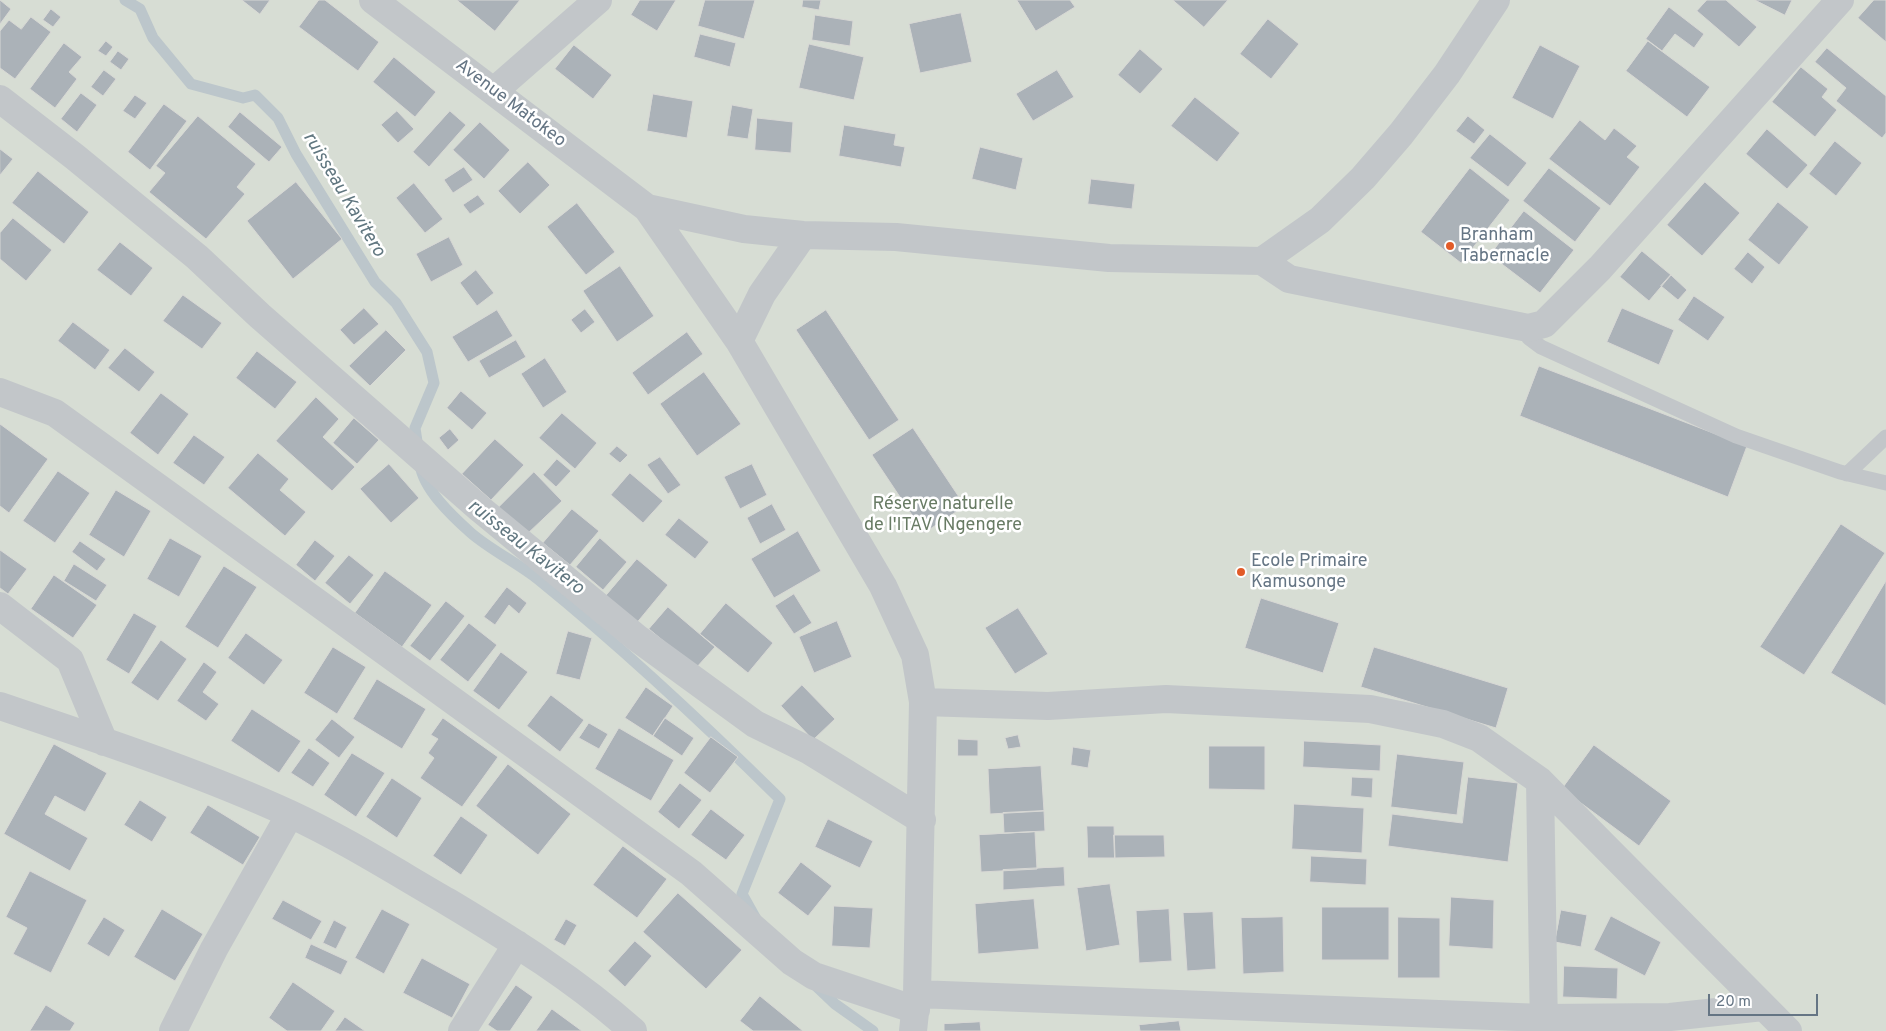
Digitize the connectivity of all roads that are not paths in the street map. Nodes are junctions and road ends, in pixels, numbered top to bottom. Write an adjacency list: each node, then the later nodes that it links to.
1 (373, 0): 5 (street, Avenue Matokeo)
2 (598, 0): 5 (street)
3 (1496, 0): 9 (street)
4 (1840, 0): 10 (street)
5 (494, 91): 7 (street, Avenue Matokeo)
6 (0, 99): 22 (street)
7 (648, 208): 8 (street); 11 (street)
8 (803, 235): 9 (street); 11 (street)
9 (1262, 261): 10 (street)
10 (1528, 328): 14 (lane)
11 (739, 341): 17 (street)
12 (0, 392): 25 (street)
13 (1886, 438): 14 (lane)
14 (1847, 474): 15 (lane)
15 (1886, 483)
16 (0, 606): 19 (street)
17 (923, 702): 20 (street); 22 (street)
18 (0, 706): 19 (street)
19 (104, 742): 21 (street)
20 (1540, 782): 24 (street); 26 (street)
21 (290, 814): 23 (street); 27 (street)
22 (922, 820): 25 (street)
23 (517, 944): 28 (street); 29 (street)
24 (1763, 1006): 26 (street); 30 (street)
25 (915, 1011): 26 (street)
26 (1544, 1025)
27 (174, 1031)
28 (462, 1031)
29 (633, 1031)
30 (1788, 1031)

